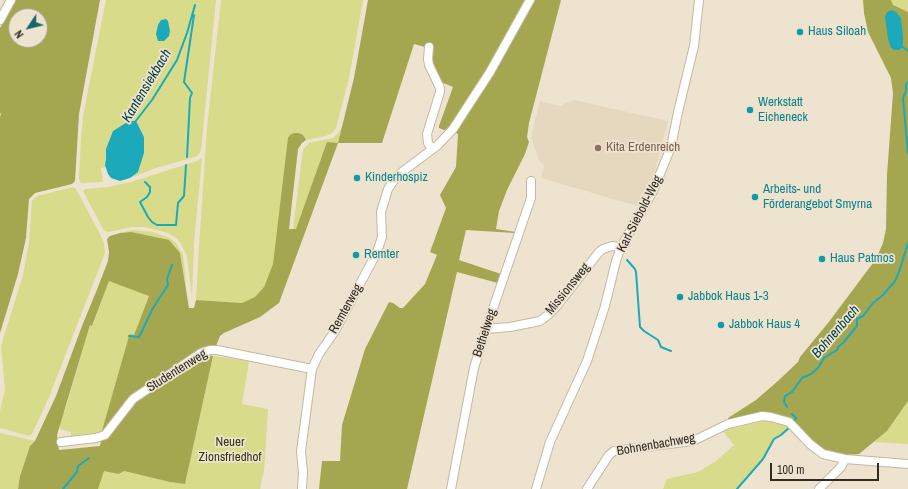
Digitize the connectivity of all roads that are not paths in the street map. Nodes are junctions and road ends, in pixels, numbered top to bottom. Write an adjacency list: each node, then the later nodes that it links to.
1 (11, 0): 4 (street)
2 (530, 0): 6 (street, Remterweg)
3 (699, 0): 8 (street, Karl-Siebold-Weg)
4 (0, 20)
5 (429, 47): 6 (street)
6 (432, 149): 10 (street, Remterweg)
7 (531, 181): 9 (street, Bethelweg)
8 (621, 248): 9 (street, Missionsweg); 16 (street, Karl-Siebold-Weg)
9 (486, 329): 15 (street, Bethelweg)
10 (312, 369): 11 (street, Studentenweg); 14 (street, Remterweg)
11 (61, 442)
12 (845, 459): 13 (street, Bohnenbachweg); 17 (street, Bohnenbachweg); 18 (street)
13 (908, 464)
14 (302, 489)
15 (450, 489)
16 (536, 489)
17 (587, 489)
18 (819, 489)

